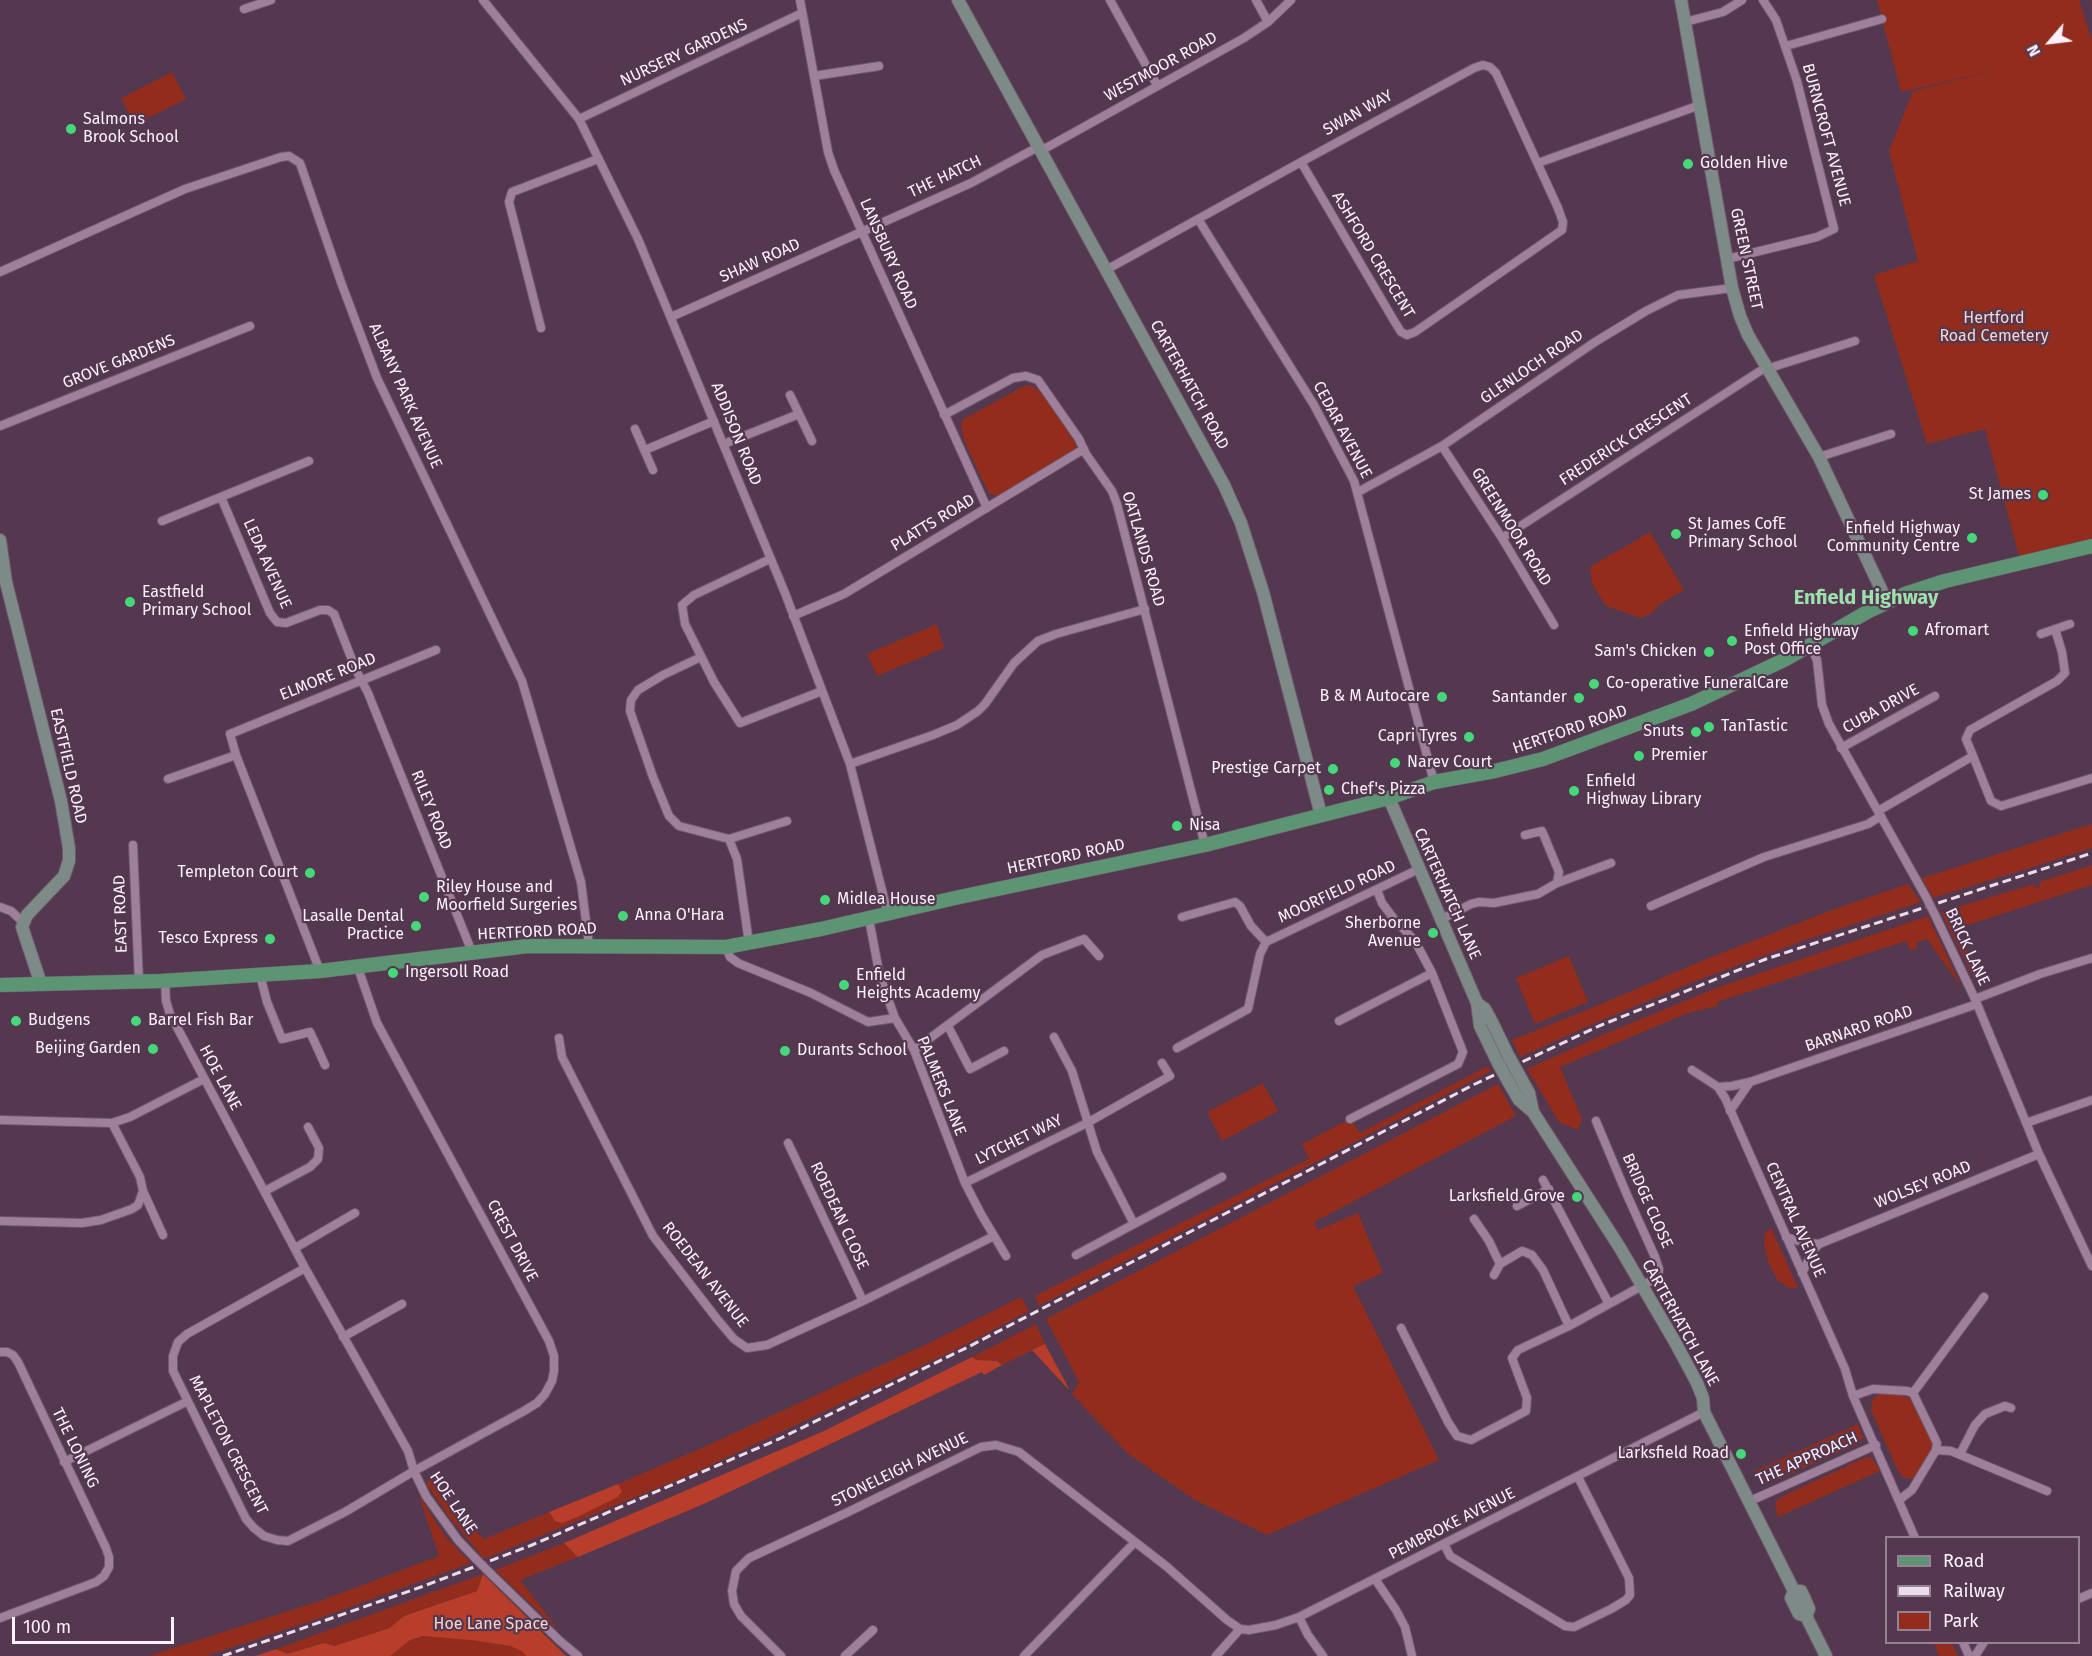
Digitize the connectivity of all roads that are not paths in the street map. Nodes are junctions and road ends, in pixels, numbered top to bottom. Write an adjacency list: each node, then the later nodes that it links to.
1 (271, 0): 11 (street)
2 (483, 0): 21 (street, ADDISON ROAD)
3 (800, 0): 12 (street, LANSBURY ROAD)
4 (958, 0): 22 (street, CARTERHATCH ROAD)
5 (1110, 0): 19 (street)
6 (1256, 0): 14 (street)
7 (1291, 0): 14 (street, WESTMOOR ROAD)
8 (1681, 0): 15 (street, GREEN STREET)
9 (1742, 0): 15 (street)
10 (1763, 0): 16 (street, BURNCROFT AVENUE)
11 (244, 9)
12 (802, 13): 18 (street, LANSBURY ROAD); 21 (street, NURSERY GARDENS)
13 (1882, 19): 16 (street, BURNCROFT AVENUE)
14 (1268, 22): 19 (street, WESTMOOR ROAD)
15 (1685, 22): 20 (street, GREEN STREET)
16 (1786, 46): 29 (street, BURNCROFT AVENUE)
17 (879, 66): 18 (street)
18 (814, 76): 28 (street, LANSBURY ROAD)
19 (1157, 86): 22 (street, WESTMOOR ROAD)
20 (1700, 105): 25 (street); 29 (street, GREEN STREET)
21 (579, 119): 23 (street, ADDISON ROAD)
22 (1038, 147): 28 (street, THE HATCH); 30 (street, CARTERHATCH ROAD)
23 (598, 159): 33 (street, ADDISON ROAD); 35 (street)
24 (1301, 162): 25 (street, SWAN WAY); 26 (street, ASHFORD CRESCENT); 27 (street, SWAN WAY)
25 (1538, 163): 26 (street, SWAN WAY)
26 (1558, 208)
27 (1198, 219): 30 (street, SWAN WAY); 53 (street, CEDAR AVENUE)
28 (862, 231): 33 (street, SHAW ROAD); 40 (street, LANSBURY ROAD)
29 (1727, 258): 32 (street, GREEN STREET)
30 (1106, 270): 83 (street, CARTERHATCH ROAD)
31 (0, 272): 102 (street, ALBANY PARK AVENUE)
32 (1732, 288): 37 (street, GREEN STREET); 47 (street, GLENLOCH ROAD)
33 (671, 317): 41 (street, ADDISON ROAD)
34 (250, 326): 42 (street, GROVE GARDENS)
35 (541, 328)
36 (1855, 341): 37 (street, FREDERICK CRESCENT)
37 (1768, 369): 50 (street, GREEN STREET); 57 (street, FREDERICK CRESCENT)
38 (790, 395): 39 (street)
39 (799, 414): 45 (street); 46 (street)
40 (944, 415): 48 (street, OATLANDS ROAD); 55 (street, LANSBURY ROAD)
41 (714, 421): 46 (street, ADDISON ROAD); 49 (street)
42 (0, 426)
43 (635, 429): 49 (street)
44 (1891, 434): 50 (street)
45 (812, 441)
46 (724, 444): 60 (street, ADDISON ROAD)
47 (1442, 446): 53 (street, GLENLOCH ROAD); 57 (street, GREENMOOR ROAD)
48 (1084, 449): 55 (street, PLATTS ROAD); 62 (street, OATLANDS ROAD)
49 (645, 450): 52 (street)
50 (1819, 457): 61 (street, GREEN STREET)
51 (309, 461): 54 (street)
52 (653, 470)
53 (1358, 492): 80 (street, CEDAR AVENUE)
54 (221, 497): 56 (street); 71 (street, LEDA AVENUE)
55 (987, 508): 63 (street, PLATTS ROAD)
56 (162, 521)
57 (1502, 538): 65 (street, GREENMOOR ROAD)
58 (0, 540): 99 (street, EASTFIELD ROAD)
59 (2092, 546): 61 (main road, HERTFORD ROAD)
60 (770, 559): 63 (street, ADDISON ROAD); 70 (street)
61 (1887, 602): 68 (main road, HERTFORD ROAD)
62 (1145, 609): 77 (street); 87 (street, OATLANDS ROAD)
63 (793, 616): 72 (street, ADDISON ROAD)
64 (2070, 624): 66 (street)
65 (1554, 625)
66 (2055, 629): 67 (street); 76 (street)
67 (2041, 634)
68 (1810, 645): 74 (street, BRICK LANE); 80 (main road, HERTFORD ROAD)
69 (436, 650): 71 (street, ELMORE ROAD)
70 (701, 657): 72 (street); 86 (street)
71 (362, 680): 75 (street, ELMORE ROAD); 104 (street, RILEY ROAD)
72 (822, 691): 77 (street, ADDISON ROAD)
73 (1935, 696): 74 (street, CUBA DRIVE)
74 (1841, 748): 82 (street, BRICK LANE)
75 (236, 755): 79 (street); 108 (street)
76 (1973, 756): 78 (street); 82 (street)
77 (850, 764): 95 (street, ADDISON ROAD)
78 (2092, 778)
79 (168, 779)
80 (1434, 782): 81 (main road, HERTFORD ROAD)
81 (1389, 798): 83 (main road, HERTFORD ROAD); 90 (street, CARTERHATCH LANE)
82 (1879, 814): 93 (street); 115 (street, BRICK LANE, bridge)
83 (1321, 815): 87 (main road, HERTFORD ROAD)
84 (787, 821): 86 (street)
85 (1525, 835): 91 (street)
86 (729, 839): 101 (street)
87 (1205, 844): 95 (main road, HERTFORD ROAD)
88 (133, 845): 112 (street, EAST ROAD)
89 (1611, 863): 91 (street)
90 (1419, 869): 92 (street, MOORFIELD ROAD); 98 (street, CARTERHATCH LANE)
91 (1557, 884): 98 (street)
92 (1377, 890): 100 (street, MOORFIELD ROAD); 109 (street)
93 (1651, 906)
94 (0, 908): 99 (street)
95 (888, 914): 97 (main road, HERTFORD ROAD)
96 (1182, 917): 100 (street, MOORFIELD ROAD)
97 (869, 919): 101 (main road, HERTFORD ROAD); 118 (street, PALMERS LANE)
98 (1440, 920): 166 (street, CARTERHATCH LANE, bridge)
99 (24, 922): 113 (street)
100 (1266, 942): 116 (street, MOORFIELD ROAD)
101 (750, 943): 103 (main road, HERTFORD ROAD)
102 (589, 945): 103 (main road, HERTFORD ROAD); 104 (main road, HERTFORD ROAD)
103 (726, 947): 118 (street)
104 (472, 952): 107 (main road, HERTFORD ROAD)
105 (1099, 956): 120 (street)
106 (2092, 958): 115 (street, BARNARD ROAD)
107 (358, 968): 108 (main road, HERTFORD ROAD); 184 (street, CREST DRIVE)
108 (320, 971): 110 (main road, HERTFORD ROAD)
109 (1432, 973): 119 (street); 134 (street)
110 (260, 975): 111 (main road, HERTFORD ROAD); 127 (street)
111 (165, 981): 112 (main road, HERTFORD ROAD); 129 (street, HOE LANE)
112 (139, 982): 113 (main road, HERTFORD ROAD)
113 (42, 984): 114 (main road, HERTFORD ROAD)
114 (0, 985)
115 (1976, 1002): 130 (street, BARNARD ROAD); 139 (street, BRICK LANE)
116 (1248, 1009): 117 (street); 123 (street)
117 (1257, 1015)
118 (895, 1018): 124 (street, PALMERS LANE)
119 (1339, 1021)
120 (948, 1026): 124 (street); 125 (street)
121 (1054, 1037): 138 (street, LYTCHET WAY)
122 (559, 1038): 168 (street, ROEDEAN AVENUE)
123 (1177, 1048)
124 (914, 1050): 145 (street, PALMERS LANE)
125 (1004, 1051)
126 (1162, 1063): 138 (street, LYTCHET WAY)
127 (325, 1065)
128 (1692, 1070): 131 (street)
129 (204, 1079): 137 (street); 148 (street, HOE LANE)
130 (1750, 1082): 131 (street, BARNARD ROAD); 133 (street)
131 (1718, 1087): 133 (street, CENTRAL AVENUE)
132 (2092, 1100): 139 (street)
133 (1730, 1111): 156 (street, CENTRAL AVENUE)
134 (1350, 1119)
135 (0, 1120): 137 (street)
136 (1596, 1121): 166 (street, BRIDGE CLOSE)
137 (112, 1123): 147 (street)
138 (1087, 1123): 145 (street, LYTCHET WAY); 153 (street, LYTCHET WAY)
139 (2026, 1123): 142 (street, BRICK LANE)
140 (308, 1127): 148 (street)
141 (788, 1143): 168 (street, ROEDEAN CLOSE)
142 (2039, 1154): 157 (street, WOLSEY ROAD); 162 (street, BRICK LANE)
143 (1222, 1177): 153 (street)
144 (1543, 1180): 146 (street)
145 (965, 1183): 155 (street, PALMERS LANE)
146 (1548, 1189): 149 (street); 170 (street)
147 (143, 1191): 152 (street); 154 (street)
148 (265, 1191): 158 (street, HOE LANE)
149 (1517, 1206)
150 (355, 1214): 158 (street)
151 (1474, 1219): 161 (street)
152 (0, 1221)
153 (1134, 1224): 159 (street)
154 (163, 1235)
155 (994, 1236): 160 (street, PALMERS LANE); 168 (street, ROEDEAN AVENUE)
156 (1786, 1238): 157 (street); 164 (street, CENTRAL AVENUE)
157 (1819, 1244): 164 (street)
158 (295, 1248): 163 (street, HOE LANE)
159 (1076, 1255)
160 (1006, 1256)
161 (1500, 1264): 165 (street); 171 (street)
162 (2092, 1266)
163 (305, 1269): 173 (street, HOE LANE); 177 (street, MAPLETON CRESCENT)
164 (1802, 1273): 176 (street, CENTRAL AVENUE)
165 (1494, 1275)
166 (1642, 1286): 170 (street); 179 (street, CARTERHATCH LANE)
167 (1984, 1297): 175 (street)
168 (862, 1301)
169 (402, 1304): 173 (street)
170 (1609, 1304): 171 (street)
171 (1569, 1326): 172 (street)
172 (1401, 1328)
173 (343, 1337): 184 (street, HOE LANE)
174 (0, 1352): 183 (street, THE LONING)
175 (1913, 1393): 176 (street); 181 (street)
176 (1853, 1396): 180 (street, CENTRAL AVENUE)
177 (188, 1401): 183 (street); 184 (street, MAPLETON CRESCENT)
178 (2011, 1408): 182 (street)
179 (1704, 1412): 185 (street, PEMBROKE AVENUE); 188 (street, CARTERHATCH LANE)
180 (1876, 1445): 187 (street, CENTRAL AVENUE); 188 (street, THE APPROACH)
181 (1936, 1450): 182 (street); 187 (street)
182 (1960, 1454): 186 (street)
183 (64, 1462): 194 (street, THE LONING)
184 (414, 1471): 197 (street, HOE LANE, bridge)
185 (1578, 1477): 191 (street, PEMBROKE AVENUE); 191 (street)
186 (2047, 1491)
187 (1899, 1500): 189 (street, CENTRAL AVENUE)
188 (1750, 1501): 204 (street, CARTERHATCH LANE)
189 (1915, 1536)
190 (1135, 1542): 195 (street, STONELEIGH AVENUE); 198 (street, STONELEIGH AVENUE); 200 (street)
191 (1444, 1544): 192 (street, PEMBROKE AVENUE)
192 (1375, 1579): 193 (street, PEMBROKE AVENUE); 203 (street)
193 (1299, 1617): 195 (street, PEMBROKE AVENUE); 202 (street)
194 (0, 1618)
195 (1240, 1629): 201 (street)
196 (873, 1630): 199 (street)
197 (578, 1656)
198 (781, 1656)
199 (845, 1656)
200 (1024, 1656)
201 (1216, 1656)
202 (1323, 1656)
203 (1412, 1656)
204 (1826, 1656)

